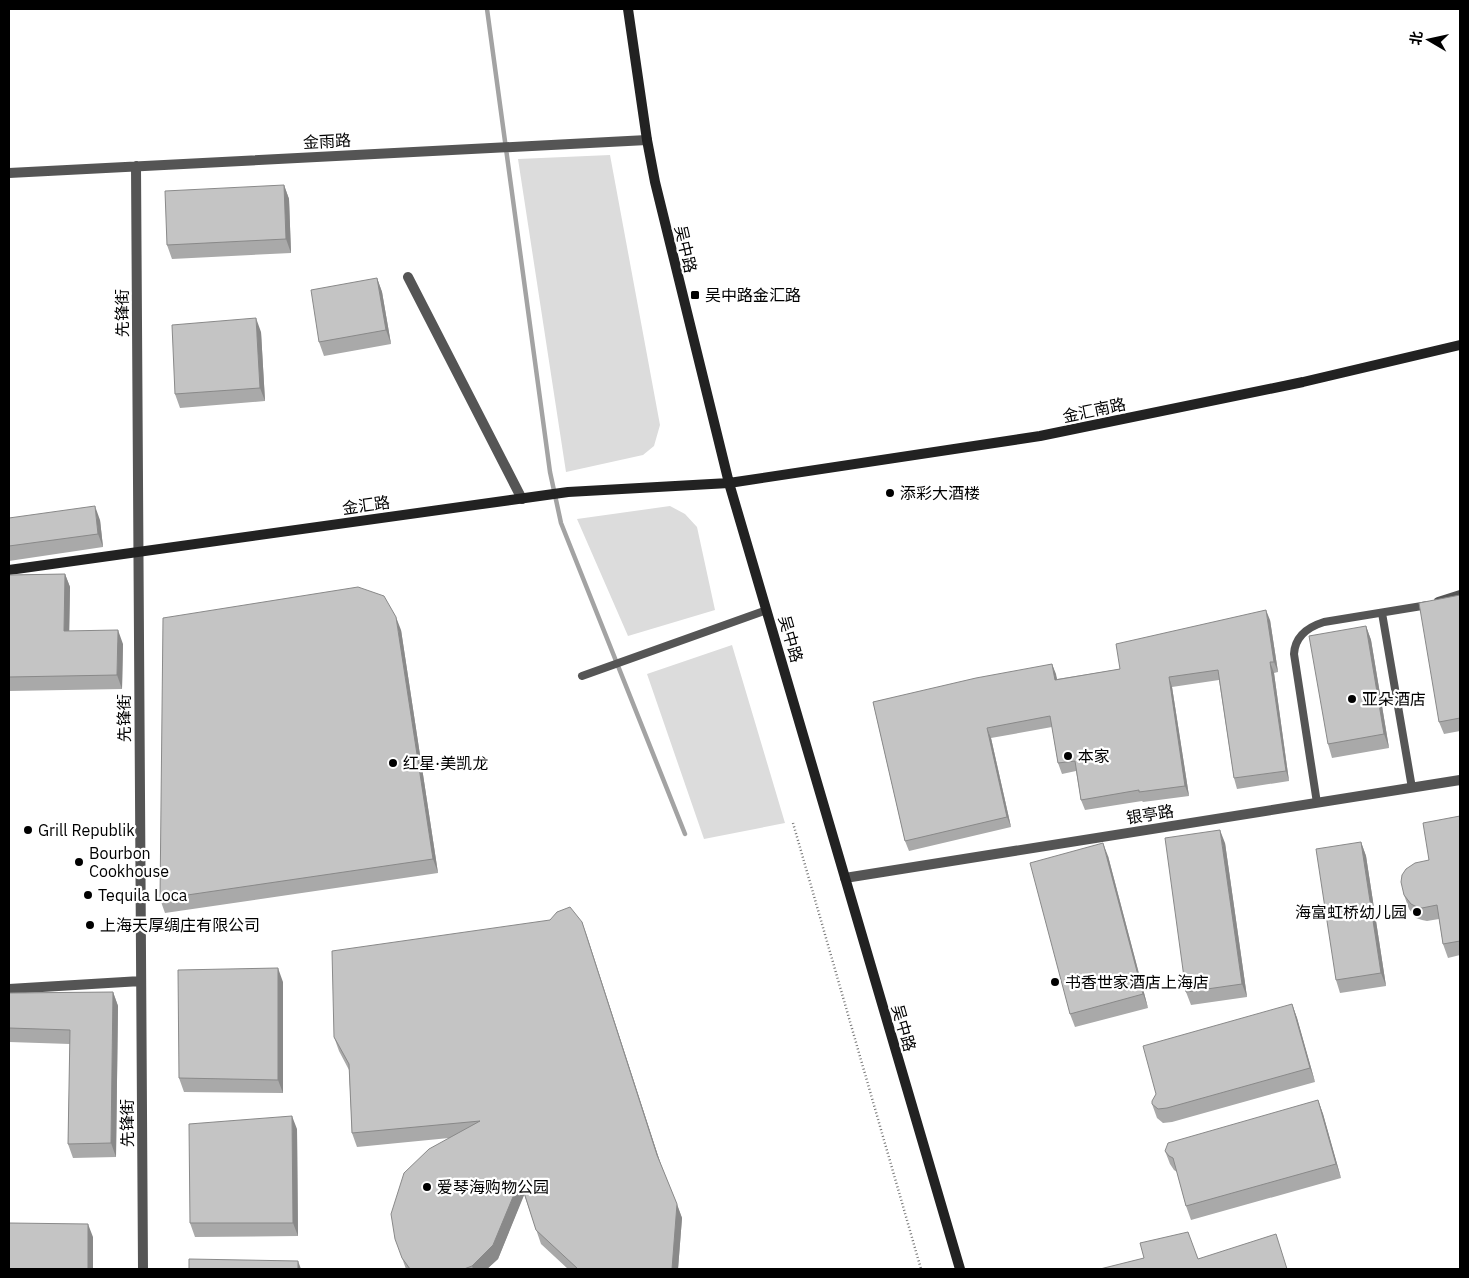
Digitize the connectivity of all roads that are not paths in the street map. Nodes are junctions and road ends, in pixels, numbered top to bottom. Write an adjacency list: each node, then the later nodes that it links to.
1 (628, 9): 2 (street, 吴中路)
2 (647, 140): 3 (street, 金雨路); 7 (street, 吴中路)
3 (136, 166): 4 (street, 金雨路); 9 (street, 先锋街)
4 (9, 173)
5 (408, 277): 8 (street)
6 (1460, 345): 7 (street, 金汇南路)
7 (729, 483): 8 (street, 金汇路); 12 (street, 吴中路)
8 (522, 499): 9 (street, 金汇路)
9 (138, 551): 10 (street, 金汇路); 19 (street, 先锋街)
10 (9, 570)
11 (1460, 594): 13 (lane)
12 (767, 610): 14 (lane); 18 (street, 吴中路)
13 (1382, 613): 16 (lane); 17 (lane)
14 (582, 676)
15 (1460, 780): 16 (street, 银亭路)
16 (1412, 788): 17 (street, 银亭路)
17 (1317, 803): 18 (street, 银亭路)
18 (845, 878): 22 (street, 吴中路)
19 (141, 981): 20 (street); 21 (street, 先锋街)
20 (9, 989)
21 (143, 1269)
22 (960, 1269)

